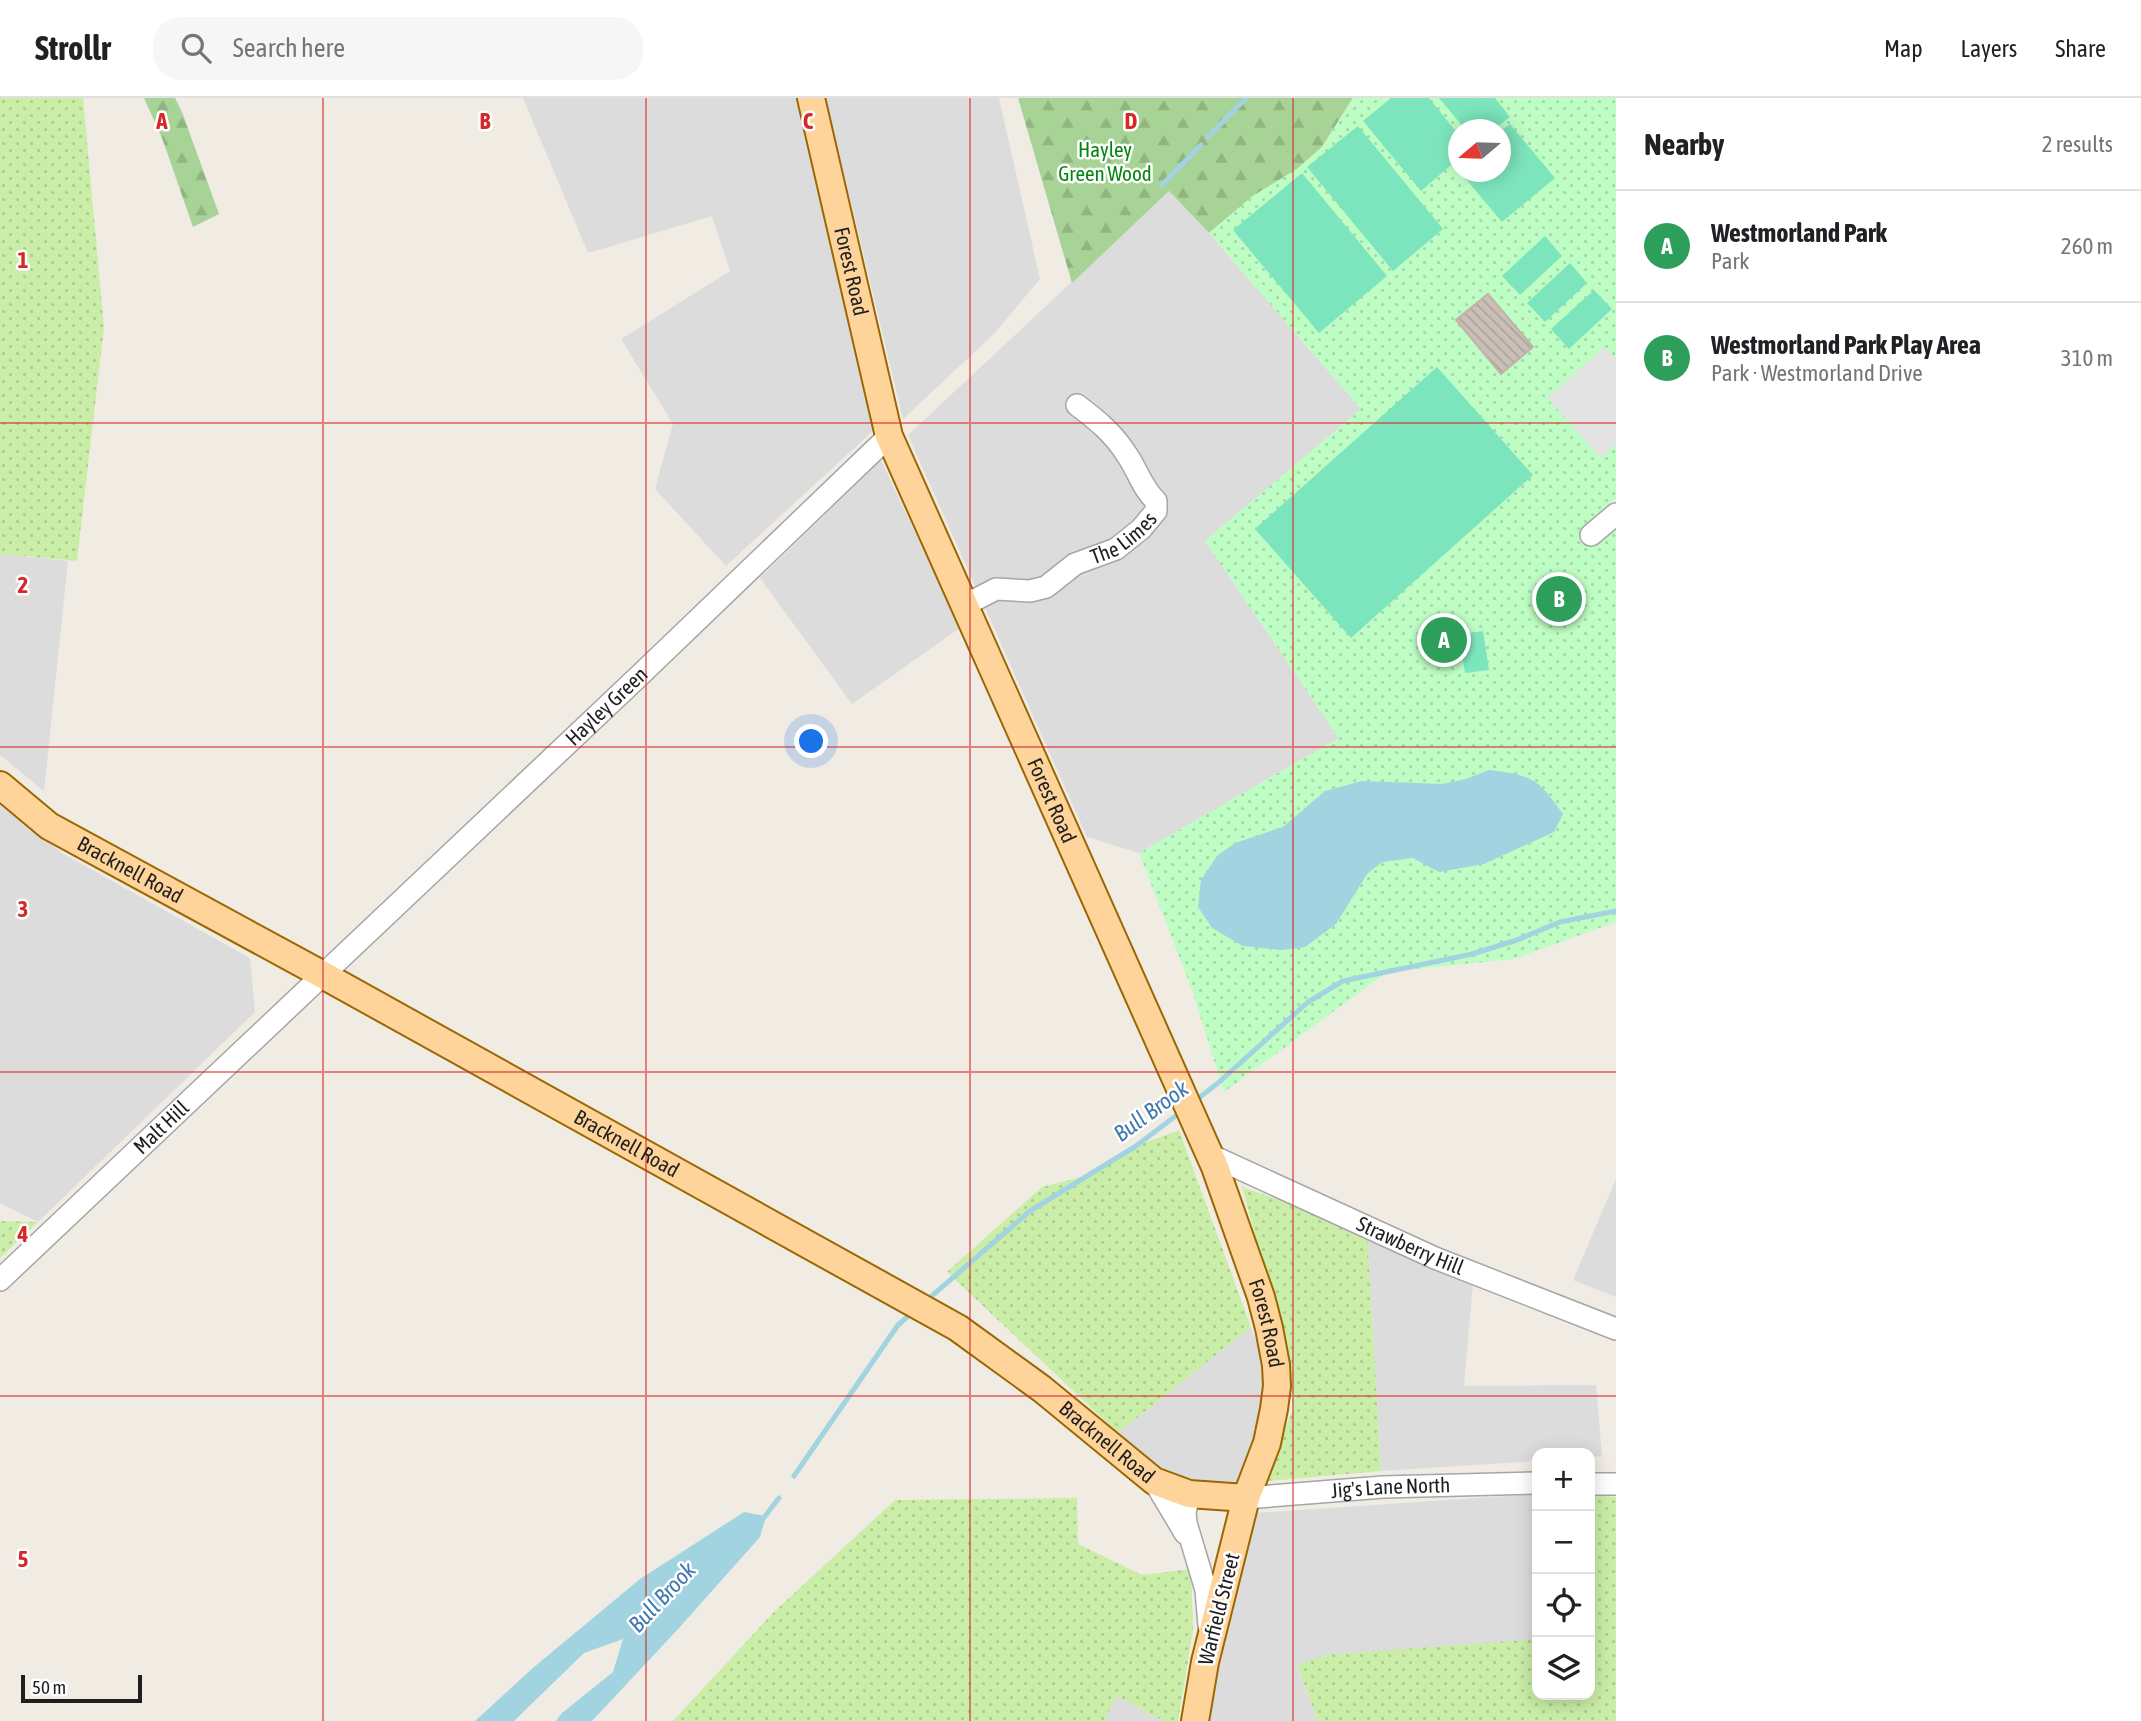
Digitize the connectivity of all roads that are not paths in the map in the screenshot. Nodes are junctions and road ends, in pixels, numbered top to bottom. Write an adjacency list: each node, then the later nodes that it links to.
1 (811, 98): 3 (main road, Forest Road)
2 (1077, 405): 6 (street, The Limes)
3 (889, 436): 6 (main road, Forest Road); 8 (street, Hayley Green)
4 (1616, 514): 5 (street)
5 (1591, 536)
6 (965, 605): 9 (main road, Forest Road)
7 (0, 785): 8 (main road, Bracknell Road)
8 (323, 975): 10 (street, Malt Hill); 12 (main road, Bracknell Road)
9 (1210, 1155): 11 (street, Strawberry Hill); 17 (main road, Forest Road)
10 (0, 1280)
11 (1616, 1329)
12 (1154, 1481): 16 (main road, Bracknell Road); 18 (street)
13 (1532, 1483): 17 (street, Jig's Lane North)
14 (1595, 1484): 15 (street)
15 (1616, 1484)
16 (1189, 1494): 17 (main road, Bracknell Road); 18 (street)
17 (1246, 1498): 19 (main road, Warfield Street)
18 (1192, 1544): 19 (street)
19 (1209, 1646): 20 (main road, Warfield Street)
20 (1195, 1721)

